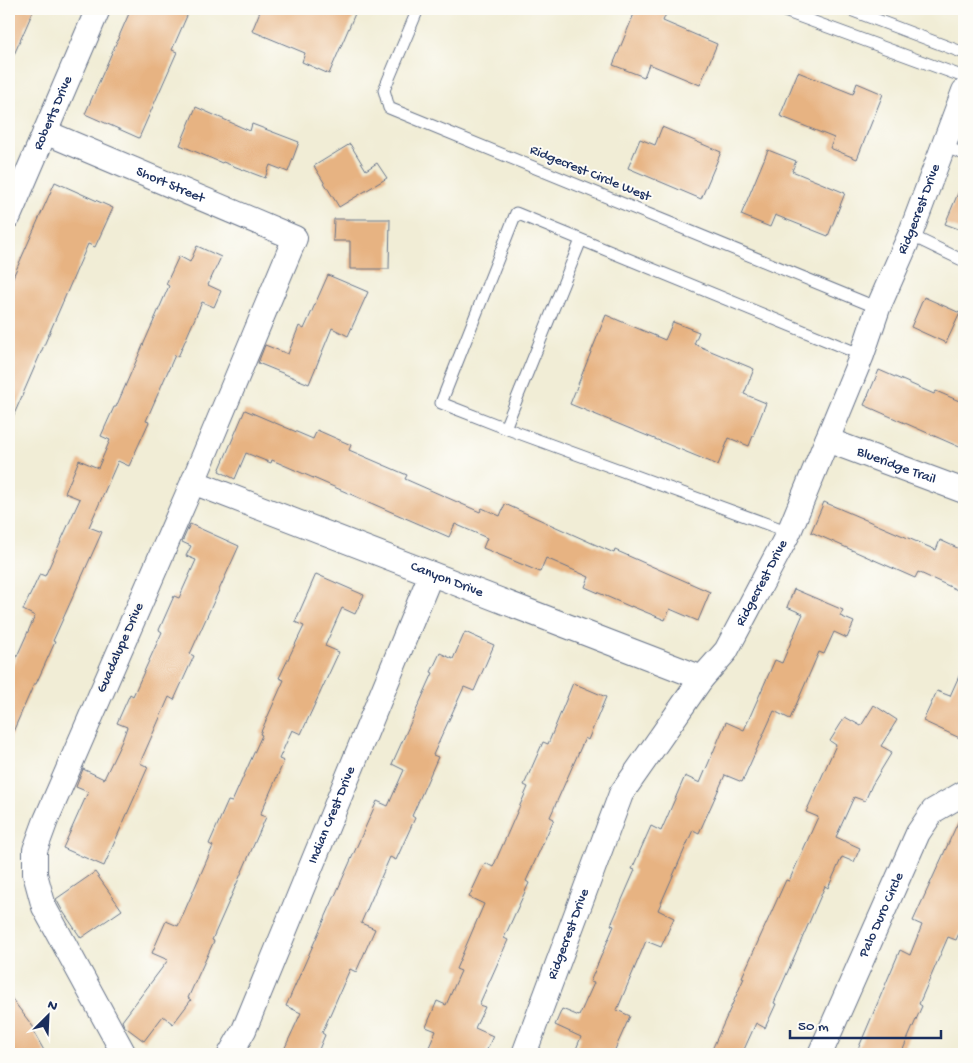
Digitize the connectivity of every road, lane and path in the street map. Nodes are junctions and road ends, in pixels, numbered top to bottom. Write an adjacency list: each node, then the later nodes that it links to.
1 (98, 9): 8 (street, Roberts Drive)
2 (418, 9): 15 (lane, Ridgecrest Circle West)
3 (779, 9): 6 (lane)
4 (848, 9): 5 (lane)
5 (964, 53)
6 (964, 76)
7 (964, 91): 9 (street, Ridgecrest Drive)
8 (45, 132): 10 (street, Roberts Drive); 12 (street, Short Street)
9 (953, 150): 11 (street, Ridgecrest Drive)
10 (9, 216)
11 (910, 236): 14 (lane); 15 (street, Ridgecrest Drive)
12 (295, 238): 19 (street, Guadalupe Drive)
13 (581, 240): 16 (lane); 17 (lane); 17 (lane)
14 (964, 261)
15 (878, 308): 16 (street, Ridgecrest Drive)
16 (862, 355): 18 (street, Ridgecrest Drive)
17 (505, 428): 21 (lane)
18 (827, 440): 20 (street, Blueridge Trail); 21 (street, Ridgecrest Drive)
19 (193, 482): 22 (street, Canyon Drive); 25 (street, Guadalupe Drive)
20 (964, 491)
21 (789, 532): 23 (street, Ridgecrest Drive)
22 (431, 574): 23 (street, Canyon Drive); 26 (street, Indian Crest Drive)
23 (702, 678): 27 (street, Ridgecrest Drive)
24 (964, 793): 28 (street, Palo Duro Circle)
25 (124, 1054)
26 (230, 1054)
27 (524, 1054)
28 (820, 1054)

